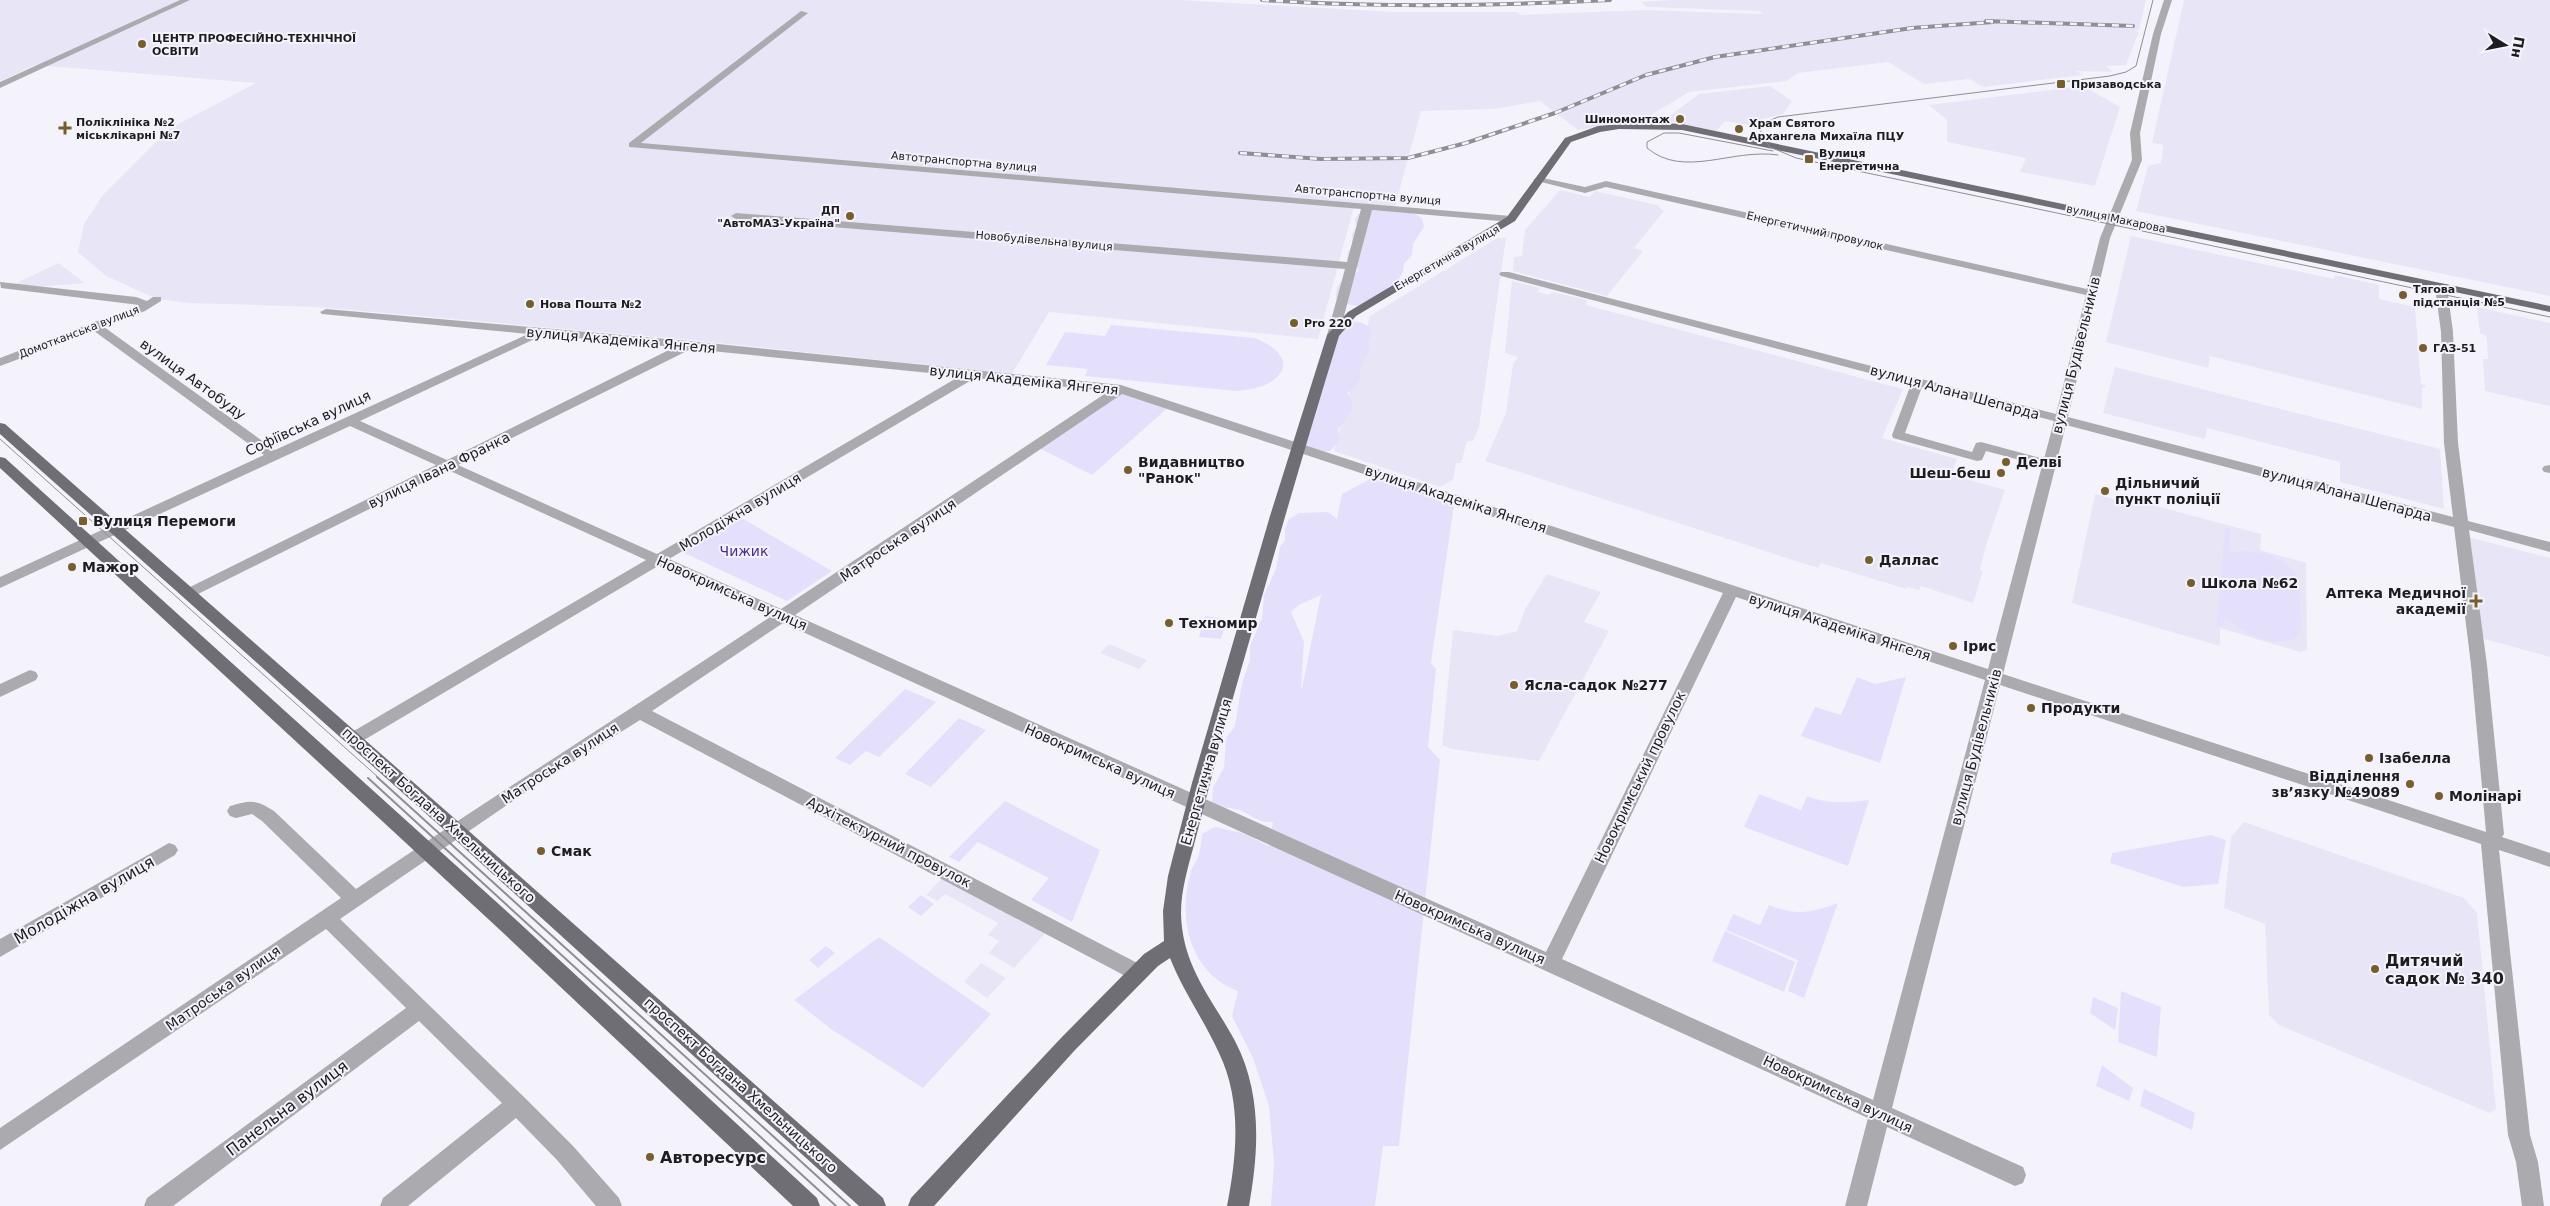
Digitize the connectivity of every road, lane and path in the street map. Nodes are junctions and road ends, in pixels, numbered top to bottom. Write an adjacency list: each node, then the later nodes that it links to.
1 (186, 0): 4 (street)
2 (2168, 0): 9 (street, вулиця Будівельників)
3 (804, 13): 7 (street, Автотранспортна вулиця)
4 (0, 84)
5 (1682, 127): 6 (main road, Енергетична вулиця); 9 (main road, вулиця Макарова)
6 (1538, 180): 10 (main road, Енергетична вулиця); 15 (street, Енергетичний провулок)
7 (1367, 208): 10 (street, Автотранспортна вулиця); 11 (street, Енергетична вулиця)
8 (736, 216): 11 (street, Новобудівельна вулиця)
9 (2113, 218): 14 (main road, вулиця Макарова); 15 (street, вулиця Будівельників)
10 (1511, 219): 20 (main road, Енергетична вулиця)
11 (1351, 266): 20 (street, Енергетична вулиця)
12 (1504, 274): 24 (street, вулиця Алана Шепарда)
13 (2, 285): 18 (street, Домотканська вулиця)
14 (2442, 287): 16 (main road, вулиця Макарова); 34 (street)
15 (2092, 294): 26 (street, вулиця Будівельників)
16 (2550, 310)
17 (326, 312): 19 (street, вулиця Академіка Янгеля)
18 (95, 326): 22 (street, Домотканська вулиця); 30 (street, вулиця Автобуду)
19 (541, 332): 21 (street, вулиця Академіка Янгеля); 27 (street, Софіївська вулиця)
20 (1333, 335): 29 (main road, Енергетична вулиця)
21 (689, 345): 23 (street, вулиця Академіка Янгеля); 33 (street, вулиця Івана Франка)
22 (0, 362)
23 (971, 375): 25 (street, вулиця Академіка Янгеля); 38 (street, Молодіжна вулиця)
24 (1918, 382): 26 (street, вулиця Алана Шепарда); 32 (street)
25 (1121, 389): 29 (street, вулиця Академіка Янгеля); 42 (street, Матроська вулиця)
26 (2061, 419): 32 (street, вулиця Будівельників); 34 (street, вулиця Алана Шепарда)
27 (350, 421): 30 (street, Софіївська вулиця); 33 (street, Новокримська вулиця)
28 (0, 427): 35 (main road, проспект Богдана Хмельницького)
29 (1298, 447): 40 (street, вулиця Академіка Янгеля); 48 (main road, Енергетична вулиця)
30 (274, 456): 35 (street, Софіївська вулиця)
31 (0, 461): 36 (main road)
32 (2049, 464): 44 (street, вулиця Будівельників)
33 (450, 465): 38 (street, Новокримська вулиця); 41 (street, вулиця Івана Франка)
34 (2460, 524): 37 (street, вулиця Алана Шепарда); 51 (street)
35 (115, 529): 36 (street, Софіївська вулиця); 41 (main road, проспект Богдана Хмельницького)
36 (89, 541): 39 (street); 53 (main road)
37 (2550, 547)
38 (659, 560): 42 (street, Новокримська вулиця); 47 (street, Молодіжна вулиця)
39 (0, 583)
40 (1731, 591): 44 (street, вулиця Академіка Янгеля); 59 (street, Новокримський провулок)
41 (189, 593): 47 (main road, проспект Богдана Хмельницького)
42 (783, 616): 46 (street, Матроська вулиця); 48 (street, Новокримська вулиця)
43 (30, 676): 45 (street)
44 (1995, 677): 51 (street, вулиця Академіка Янгеля); 63 (street, вулиця Будівельників)
45 (0, 691)
46 (639, 712): 50 (street, Матроська вулиця); 60 (street, Архітектурний провулок)
47 (353, 738): 50 (main road, проспект Богдана Хмельницького)
48 (1196, 804): 57 (main road, Енергетична вулиця); 59 (street, Новокримська вулиця)
49 (236, 811): 55 (street)
50 (456, 830): 53 (street, Матроська вулиця); 70 (main road, проспект Богдана Хмельницького)
51 (2490, 842): 54 (street, вулиця Академіка Янгеля); 74 (street)
52 (169, 850): 58 (street, Молодіжна вулиця)
53 (427, 850): 55 (street, Матроська вулиця); 69 (main road)
54 (2550, 860)
55 (356, 898): 56 (street, Матроська вулиця)
56 (326, 917): 61 (street); 64 (street, Матроська вулиця)
57 (1174, 945): 60 (main road); 72 (main road, Енергетична вулиця)
58 (0, 949)
59 (1550, 963): 63 (street, Новокримська вулиця)
60 (1138, 973): 71 (main road)
61 (419, 1010): 62 (street); 66 (street, Панельна вулиця)
62 (517, 1104): 67 (street); 68 (street)
63 (1881, 1114): 65 (street, Новокримська вулиця); 73 (street, вулиця Будівельників)
64 (0, 1140)
65 (2014, 1176)
66 (155, 1206)
67 (391, 1206)
68 (611, 1206)
69 (809, 1206)
70 (875, 1206)
71 (918, 1206)
72 (1238, 1206)
73 (1856, 1206)
74 (2533, 1206)

